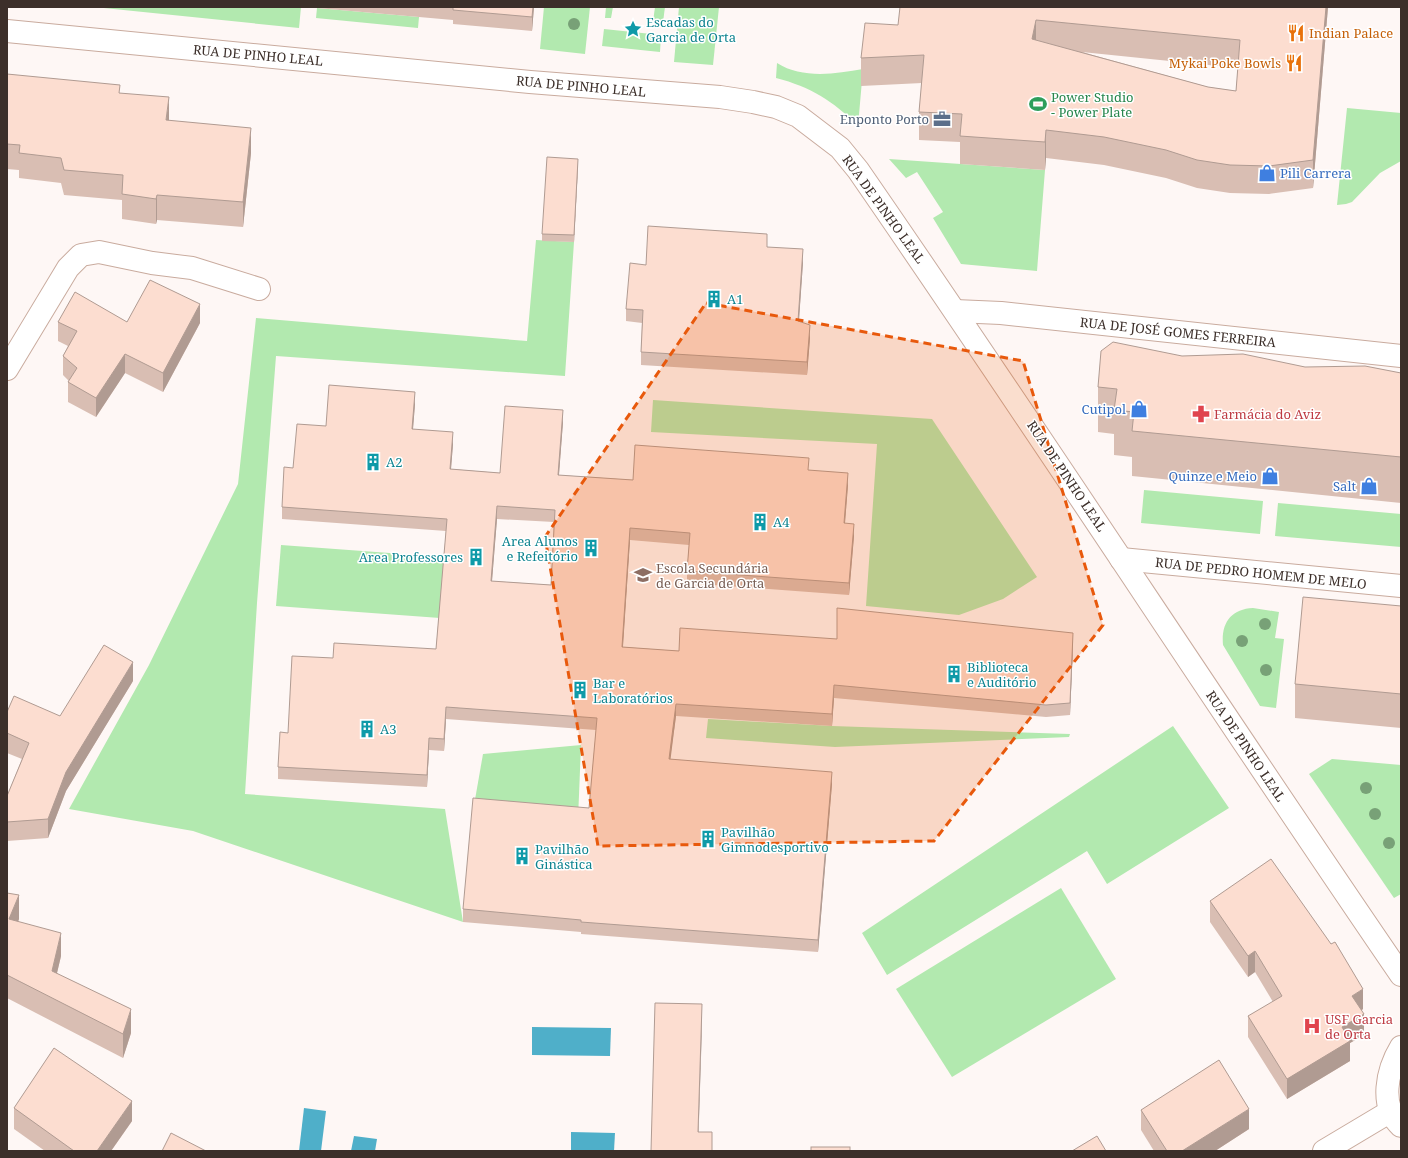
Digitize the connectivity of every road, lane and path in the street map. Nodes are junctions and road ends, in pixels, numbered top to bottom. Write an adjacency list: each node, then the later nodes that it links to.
1 (7, 32): 3 (street, RUA DE PINHO LEAL)
2 (259, 288): 5 (street)
3 (956, 311): 4 (street, RUA DE JOSÉ GOMES FERREIRA); 6 (street, RUA DE PINHO LEAL)
4 (1401, 356)
5 (7, 369)
6 (1121, 559): 7 (street, RUA DE PEDRO HOMEM DE MELO); 8 (street, RUA DE PINHO LEAL)
7 (1401, 586)
8 (1401, 975)
9 (1401, 1047): 10 (street)
10 (1396, 1119): 11 (street)
11 (1324, 1151)

